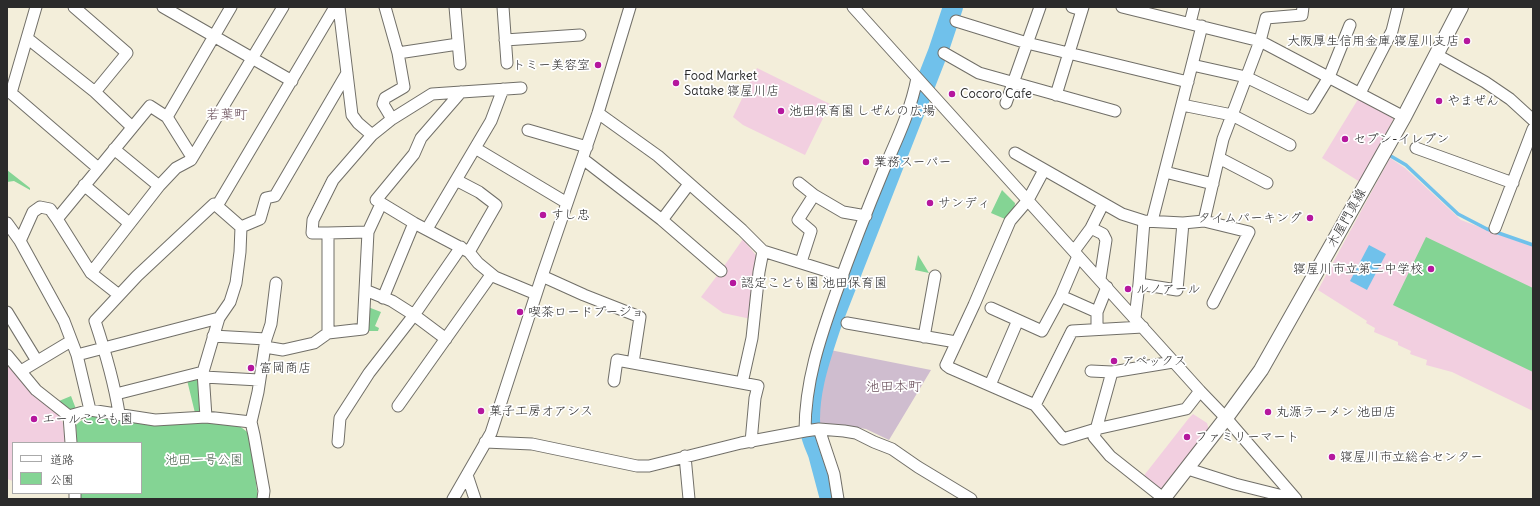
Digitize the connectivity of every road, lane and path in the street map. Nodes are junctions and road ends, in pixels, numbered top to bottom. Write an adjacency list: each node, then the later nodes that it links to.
1 (36, 7): 26 (street)
2 (74, 7): 48 (street)
3 (231, 7): 25 (street)
4 (283, 7): 35 (street)
5 (335, 7): 43 (street)
6 (339, 7): 39 (street)
7 (385, 7): 31 (street)
8 (455, 7): 30 (street)
9 (503, 7): 27 (street)
10 (630, 7): 55 (street)
11 (853, 7): 42 (street)
12 (1040, 7): 29 (street)
13 (1122, 7): 21 (street)
14 (1194, 7): 21 (street)
15 (1302, 7): 28 (street)
16 (1398, 7): 50 (street)
17 (1461, 7): 34 (main road, 木屋門真線)
18 (166, 8): 25 (street)
19 (1079, 8): 33 (street)
20 (956, 22): 29 (street)
21 (1190, 23): 23 (street)
22 (1350, 25): 41 (street)
23 (1202, 26): 28 (street); 38 (street)
24 (580, 35): 27 (street)
25 (214, 36): 35 (street); 57 (street)
26 (27, 38): 48 (street); 74 (street)
27 (505, 40): 36 (street)
28 (1260, 41): 40 (street); 41 (street)
29 (1027, 43): 33 (street); 45 (street)
30 (458, 44): 31 (street); 37 (street)
31 (398, 53): 59 (street)
32 (944, 53): 45 (street)
33 (1069, 54): 44 (street); 51 (street)
34 (1437, 56): 58 (main road, 木屋門真線); 60 (street)
35 (252, 58): 43 (street); 71 (street)
36 (507, 63)
37 (460, 64)
38 (1192, 65): 40 (street); 44 (street)
39 (347, 73): 64 (street); 100 (street)
40 (1246, 77): 41 (street); 56 (street)
41 (1330, 77): 50 (street)
42 (918, 79): 86 (street); 91 (street)
43 (292, 81): 100 (street)
44 (1188, 82): 53 (street)
45 (1013, 83): 51 (street); 52 (street)
46 (521, 88): 47 (street)
47 (503, 89): 49 (street); 67 (street)
48 (95, 92): 61 (street)
49 (461, 92): 59 (street); 89 (street)
50 (1360, 93): 58 (street)
51 (1056, 95): 54 (street)
52 (1006, 104)
53 (1182, 105): 56 (street); 76 (street)
54 (1115, 111)
55 (598, 113): 66 (street); 81 (street)
56 (1232, 115): 65 (street); 72 (street)
57 (167, 117): 61 (street); 71 (street)
58 (1404, 117): 165 (main road, 木屋門真線)
59 (392, 119): 64 (street)
60 (1533, 120)
61 (132, 127): 69 (street)
62 (1533, 129): 80 (street)
63 (528, 130): 66 (street)
64 (372, 135): 105 (street)
65 (1290, 145)
66 (586, 147): 73 (street)
67 (475, 148): 77 (street); 87 (street)
68 (1416, 148): 80 (street)
69 (114, 149): 74 (street); 84 (street)
70 (1015, 153): 75 (street)
71 (192, 157): 84 (street)
72 (1219, 158): 79 (street); 82 (street)
73 (582, 159): 87 (street); 93 (street)
74 (98, 168): 83 (street)
75 (1044, 170): 86 (street); 90 (street)
76 (1165, 172): 82 (street); 95 (street)
77 (456, 180): 103 (street); 107 (street)
78 (799, 183): 85 (street)
79 (1267, 183)
80 (1513, 183): 102 (street)
81 (690, 184): 93 (street); 108 (street)
82 (1213, 184): 94 (street)
83 (84, 186): 92 (street); 97 (street)
84 (159, 186): 97 (street)
85 (814, 195): 91 (street); 110 (street)
86 (1028, 200): 109 (street); 141 (street)
87 (567, 203): 114 (street)
88 (214, 204): 122 (street)
89 (382, 204): 98 (street); 104 (street)
90 (1103, 204): 95 (street); 101 (street)
91 (866, 216): 115 (street)
92 (57, 219): 106 (street); 112 (street)
93 (662, 220): 111 (street)
94 (1204, 220): 99 (street); 125 (street)
95 (1148, 221): 99 (street); 119 (street)
96 (7, 223): 106 (street)
97 (129, 223): 112 (street)
98 (414, 223): 103 (street); 124 (street)
99 (1183, 223): 119 (street)
100 (241, 227): 130 (street)
101 (1091, 228): 109 (street); 117 (street)
102 (1495, 228)
103 (427, 229): 107 (street)
104 (368, 232): 105 (street); 120 (street)
105 (328, 233): 136 (street)
106 (20, 241): 140 (street)
107 (465, 249): 113 (street); 129 (street)
108 (763, 251): 110 (street); 155 (street)
109 (1076, 253): 117 (street); 123 (street)
110 (801, 262): 115 (street)
111 (721, 271)
112 (91, 273): 122 (street)
113 (491, 274): 121 (street); 139 (street)
114 (542, 276): 121 (street); 148 (street)
115 (842, 276): 168 (street)
116 (935, 276): 138 (street)
117 (1103, 283): 128 (street); 131 (street)
118 (276, 284): 142 (street)
119 (1139, 284): 131 (street)
120 (365, 290): 124 (street); 136 (street)
121 (536, 294): 171 (street)
122 (118, 295): 143 (street)
123 (1061, 296): 128 (street); 132 (street)
124 (383, 298): 129 (street)
125 (1213, 303)
126 (991, 308): 132 (street)
127 (7, 312): 146 (street)
128 (1098, 312): 135 (street)
129 (414, 315): 139 (street); 170 (street)
130 (219, 318): 137 (street); 143 (street)
131 (1134, 318): 134 (street)
132 (1018, 320): 156 (street)
133 (847, 323): 138 (street)
134 (1142, 327): 135 (street); 147 (street)
135 (1097, 329): 159 (street)
136 (328, 333): 142 (street)
137 (213, 336): 142 (street); 152 (street)
138 (924, 337): 141 (street)
139 (446, 339): 160 (street)
140 (71, 341): 145 (street); 146 (street)
141 (956, 342): 156 (street)
142 (266, 343): 153 (street)
143 (104, 348): 145 (street); 158 (street)
144 (7, 355): 149 (street)
145 (77, 355): 161 (street)
146 (37, 361): 149 (street)
147 (1173, 362): 151 (street); 157 (street)
148 (633, 363): 154 (street); 155 (street)
149 (21, 371): 163 (street)
150 (1091, 371): 151 (street)
151 (1112, 372): 167 (street)
152 (203, 374): 153 (street); 158 (street); 164 (street)
153 (260, 380): 166 (street)
154 (614, 381)
155 (742, 383): 172 (street)
156 (990, 385): 159 (street)
157 (1200, 391): 165 (street); 167 (street)
158 (116, 394): 162 (street)
159 (1035, 405): 167 (street)
160 (398, 406)
161 (90, 410): 162 (street); 163 (street)
162 (119, 413): 164 (street)
163 (69, 416): 169 (street)
164 (206, 417): 166 (street)
165 (1226, 418): 174 (main road, 木屋門真線); 183 (street)
166 (251, 422): 176 (street)
167 (1096, 428): 182 (street)
168 (811, 430): 172 (street); 180 (street); 181 (street)
169 (71, 442)
170 (338, 442)
171 (485, 442): 173 (street); 175 (street)
172 (751, 442): 173 (street)
173 (685, 456): 179 (street)
174 (1188, 469): 182 (main road, 木屋門真線); 183 (street)
175 (467, 474): 177 (street); 178 (street)
176 (264, 499)
177 (453, 499)
178 (475, 499)
179 (689, 499)
180 (838, 499)
181 (971, 499)
182 (1163, 499)
183 (1296, 499)

